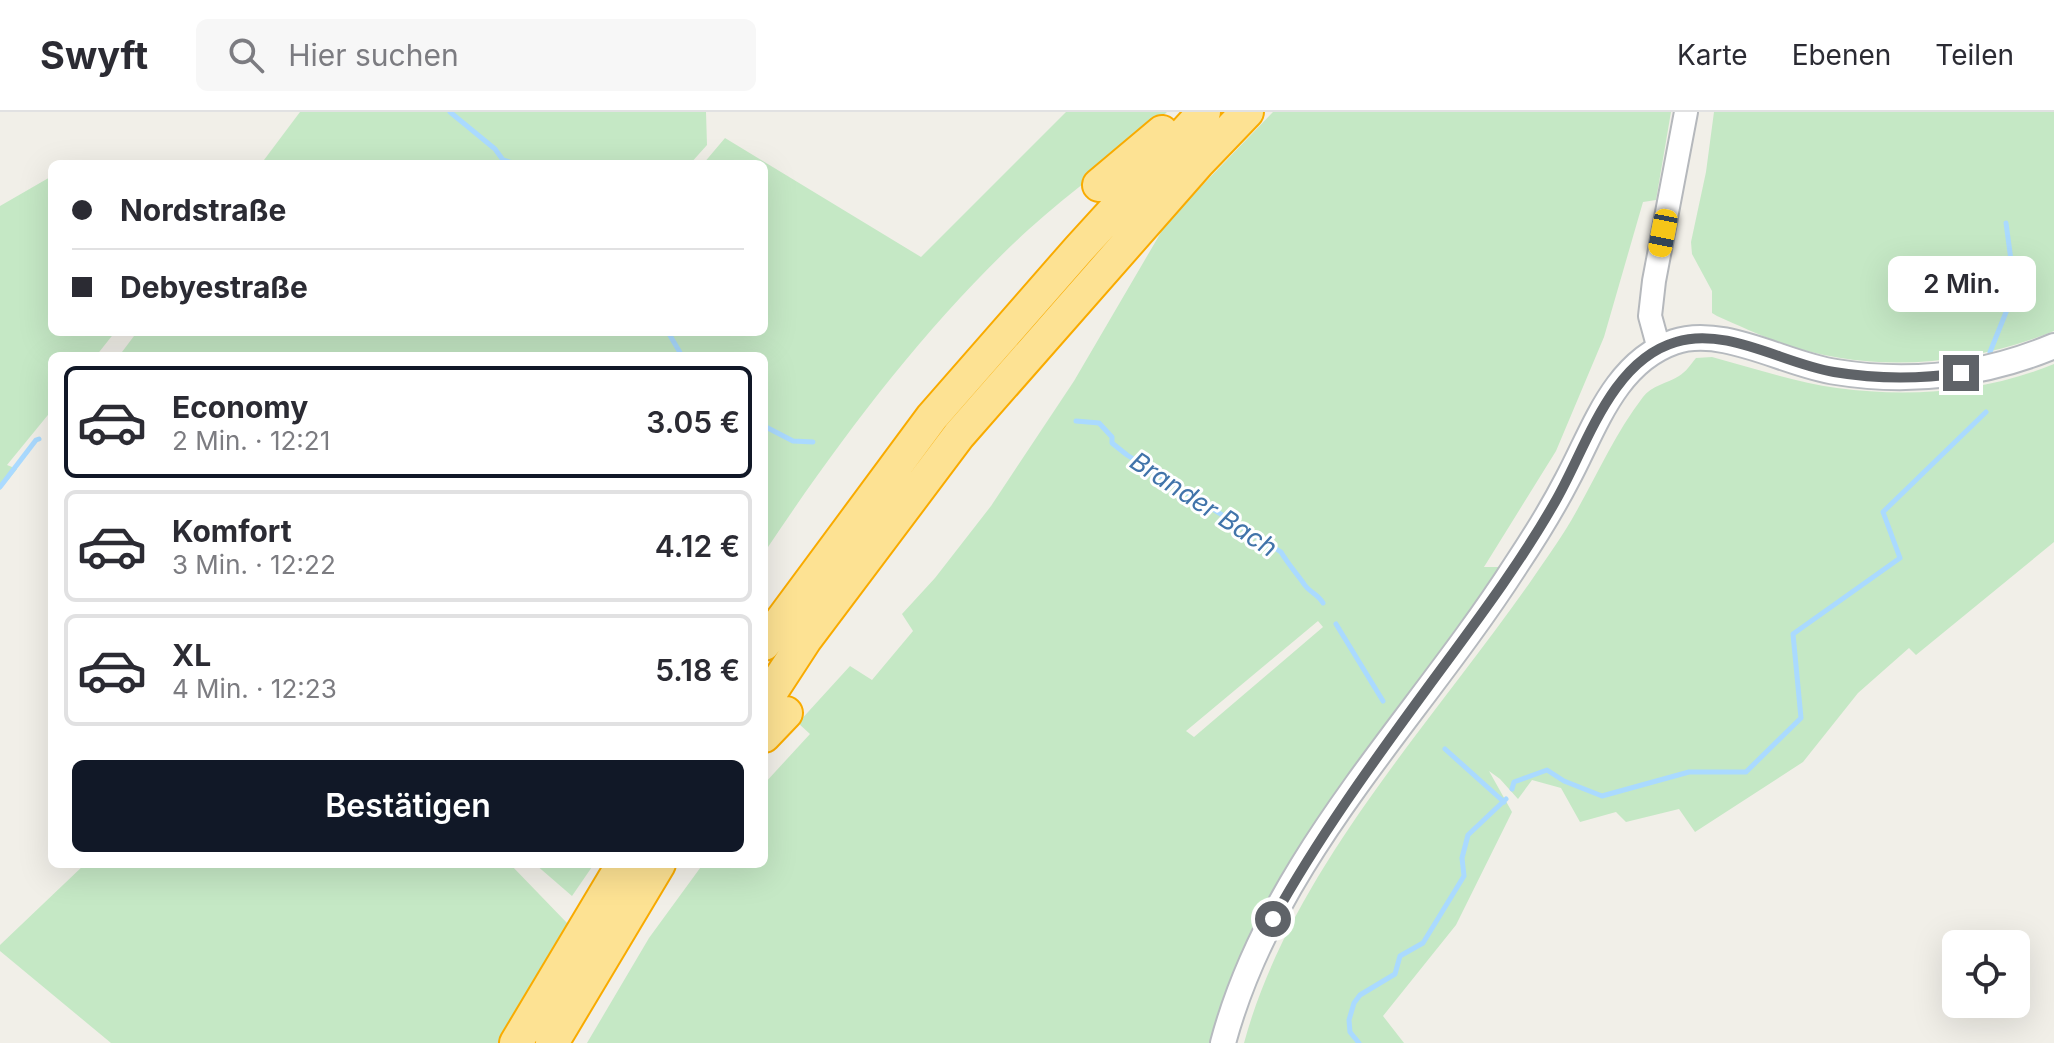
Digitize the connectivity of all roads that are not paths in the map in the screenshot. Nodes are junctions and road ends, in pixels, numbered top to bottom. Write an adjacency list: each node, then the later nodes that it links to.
1 (1191, 112): 6 (highway)
2 (1204, 112): 10 (highway)
3 (1247, 112): 5 (highway)
4 (1686, 112): 9 (street)
5 (1198, 163): 7 (highway); 11 (highway)
6 (1099, 185)
7 (1121, 280)
8 (2054, 346): 9 (main road)
9 (1659, 349): 16 (main road)
10 (768, 639)
11 (775, 708)
12 (621, 868): 14 (highway)
13 (657, 868): 15 (highway)
14 (516, 1043)
15 (552, 1043)
16 (1223, 1043)

